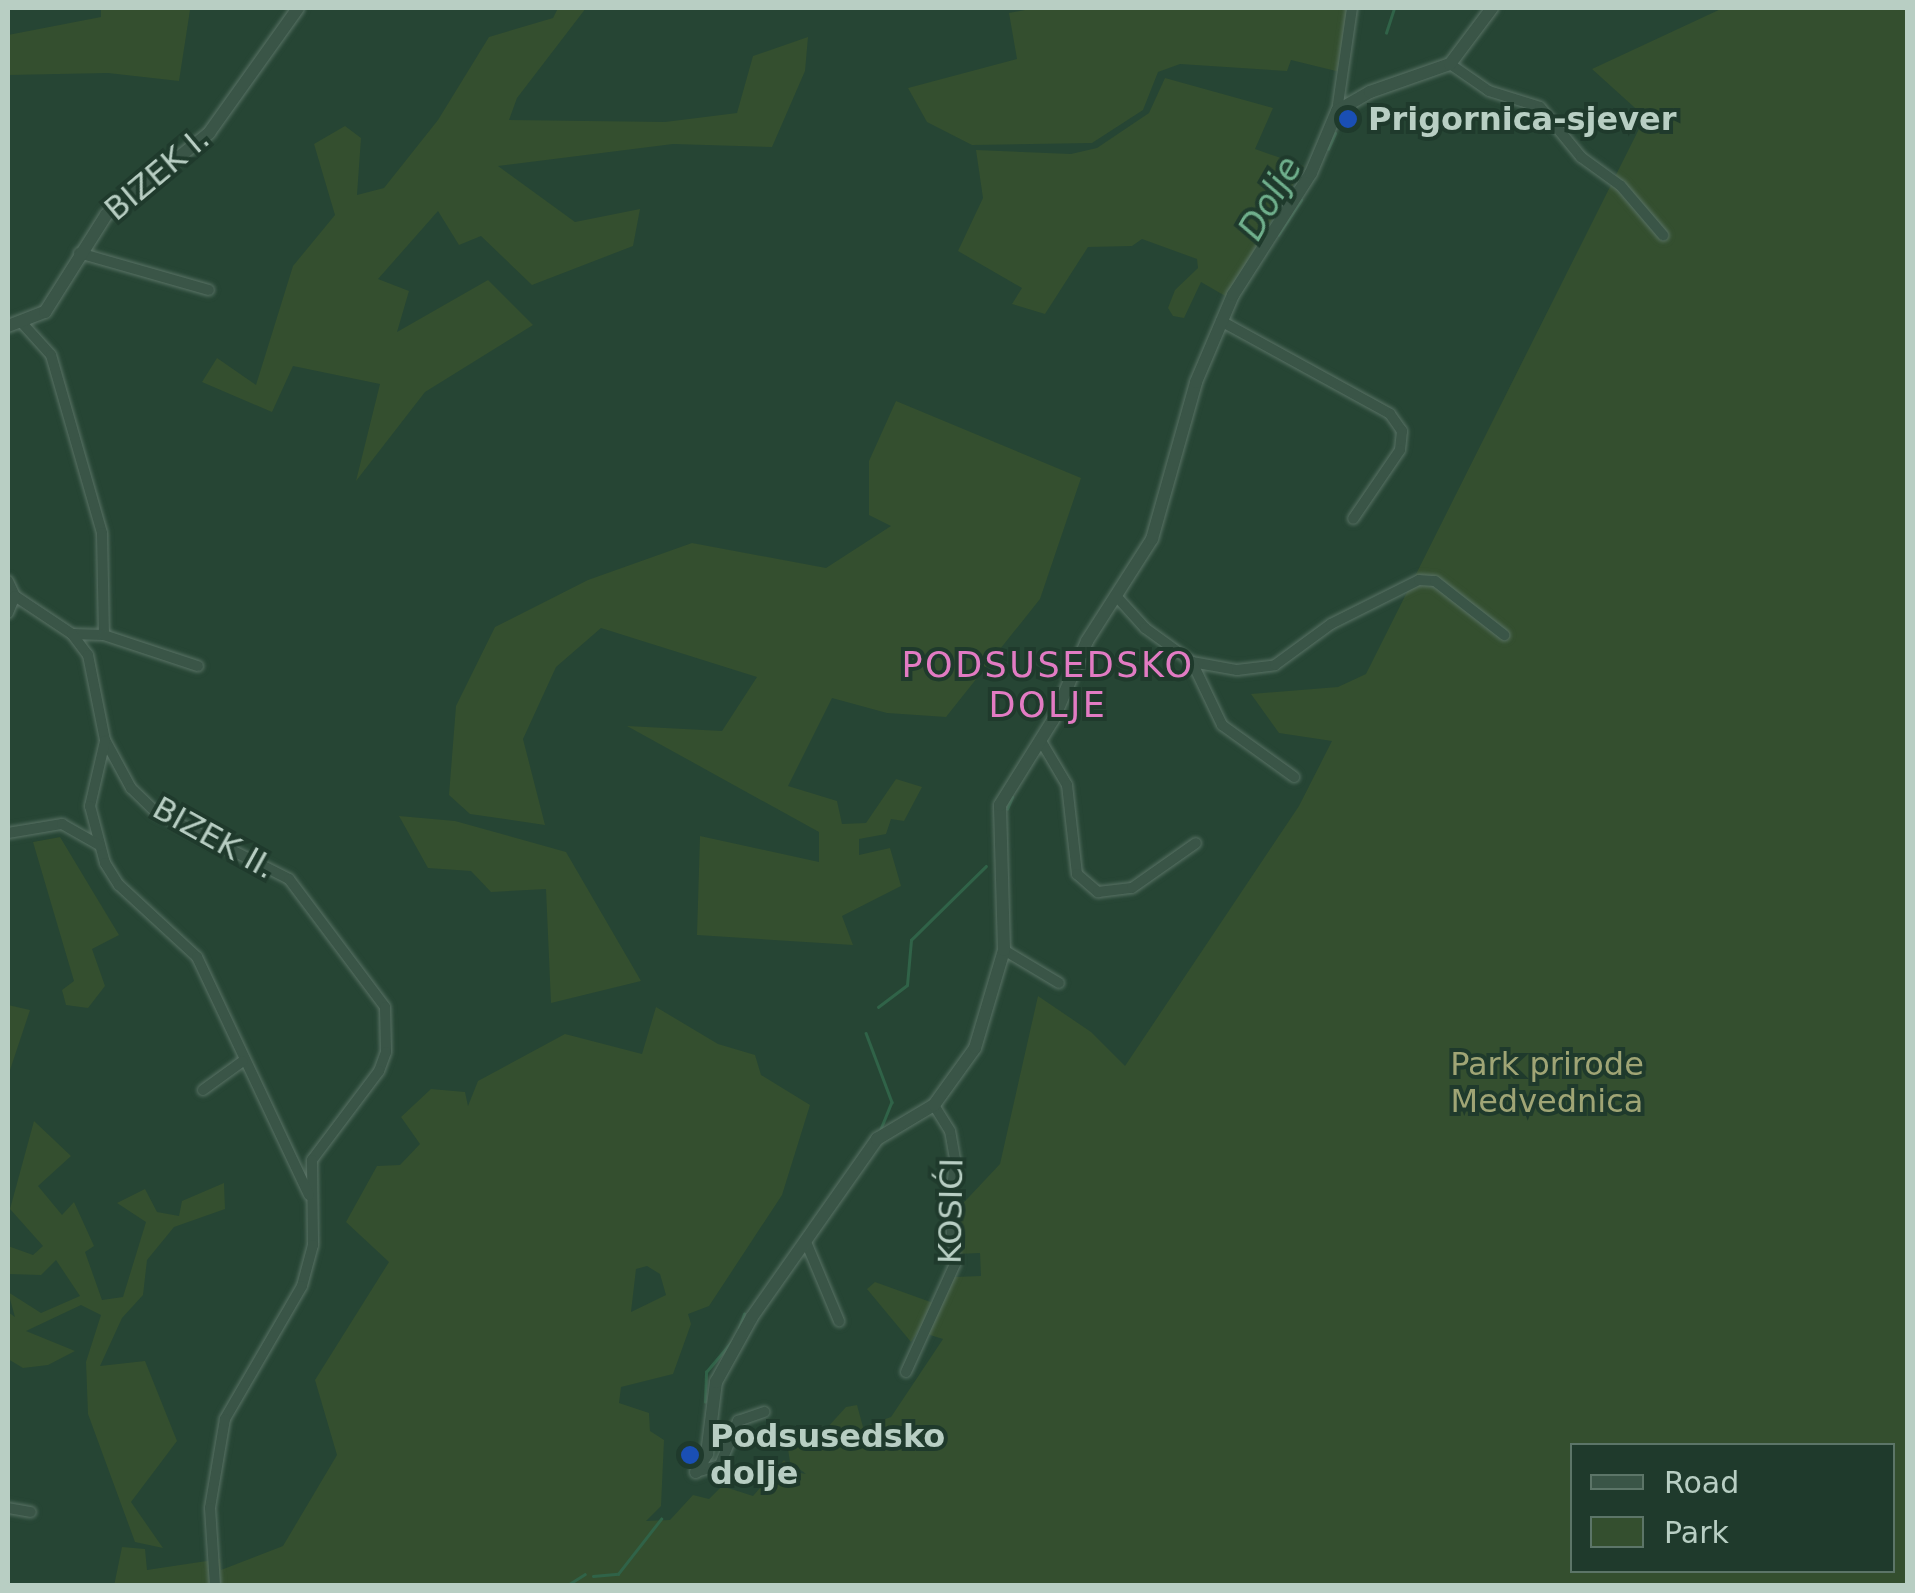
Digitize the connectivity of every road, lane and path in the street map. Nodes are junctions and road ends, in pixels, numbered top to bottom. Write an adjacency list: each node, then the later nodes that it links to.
1 (298, 8): 7 (street, BIZEK I.)
2 (1352, 8): 5 (street)
3 (1492, 8): 4 (street)
4 (1450, 64): 5 (street); 6 (street)
5 (1337, 111): 9 (street)
6 (1663, 235)
7 (78, 253): 8 (street); 10 (street, BIZEK I.)
8 (209, 290)
9 (1222, 321): 11 (street); 14 (street)
10 (15, 325): 17 (street)
11 (1352, 519)
12 (8, 582): 13 (street, BIZEK II.)
13 (15, 596): 15 (street); 16 (street, BIZEK II.)
14 (1117, 597): 19 (street); 22 (street)
15 (8, 614)
16 (72, 634): 17 (street); 21 (street, BIZEK II.)
17 (104, 635): 20 (street)
18 (1504, 635): 19 (street)
19 (1192, 662): 23 (street)
20 (198, 666)
21 (105, 740): 26 (street); 32 (street, BIZEK II.)
22 (1040, 742): 25 (street); 27 (street)
23 (1294, 777)
24 (8, 833): 26 (street)
25 (1196, 843)
26 (100, 846): 29 (street)
27 (1004, 950): 28 (street); 31 (street)
28 (1059, 983)
29 (243, 1061): 30 (street); 32 (street)
30 (203, 1090)
31 (934, 1105): 33 (street); 35 (street, KOSIĆI)
32 (311, 1200): 40 (street, BIZEK II.)
33 (806, 1242): 34 (street); 37 (street)
34 (840, 1320)
35 (906, 1372)
36 (764, 1412): 37 (street)
37 (696, 1472)
38 (8, 1508): 39 (street)
39 (31, 1512)
40 (215, 1586)

